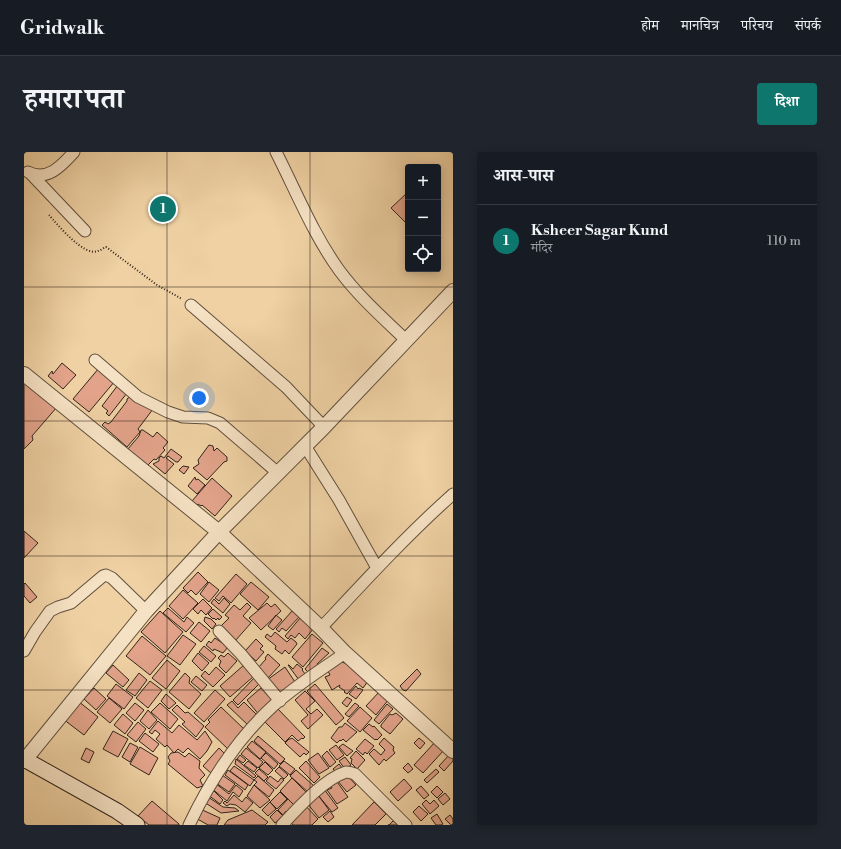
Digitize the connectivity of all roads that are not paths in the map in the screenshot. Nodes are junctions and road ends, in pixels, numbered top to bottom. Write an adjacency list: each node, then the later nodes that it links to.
1 (74, 152): 3 (street)
2 (276, 152): 7 (street)
3 (27, 171): 4 (street)
4 (86, 230)
5 (453, 291): 7 (street)
6 (191, 304): 10 (street)
7 (406, 340): 10 (street)
8 (95, 360): 12 (street)
9 (24, 374): 14 (street)
10 (324, 427): 11 (street)
11 (305, 446): 12 (street); 15 (street)
12 (278, 473): 14 (street)
13 (453, 494): 15 (street)
14 (219, 532): 16 (street); 17 (street)
15 (377, 568): 17 (street)
16 (146, 611): 19 (street); 23 (street)
17 (321, 628): 20 (street)
18 (219, 631): 21 (street)
19 (24, 651)
20 (345, 653): 21 (street); 22 (street)
21 (280, 701): 25 (street)
22 (453, 751)
23 (24, 760): 24 (main road)
24 (137, 825)
25 (189, 825)
26 (282, 825): 27 (street)
27 (406, 825)

